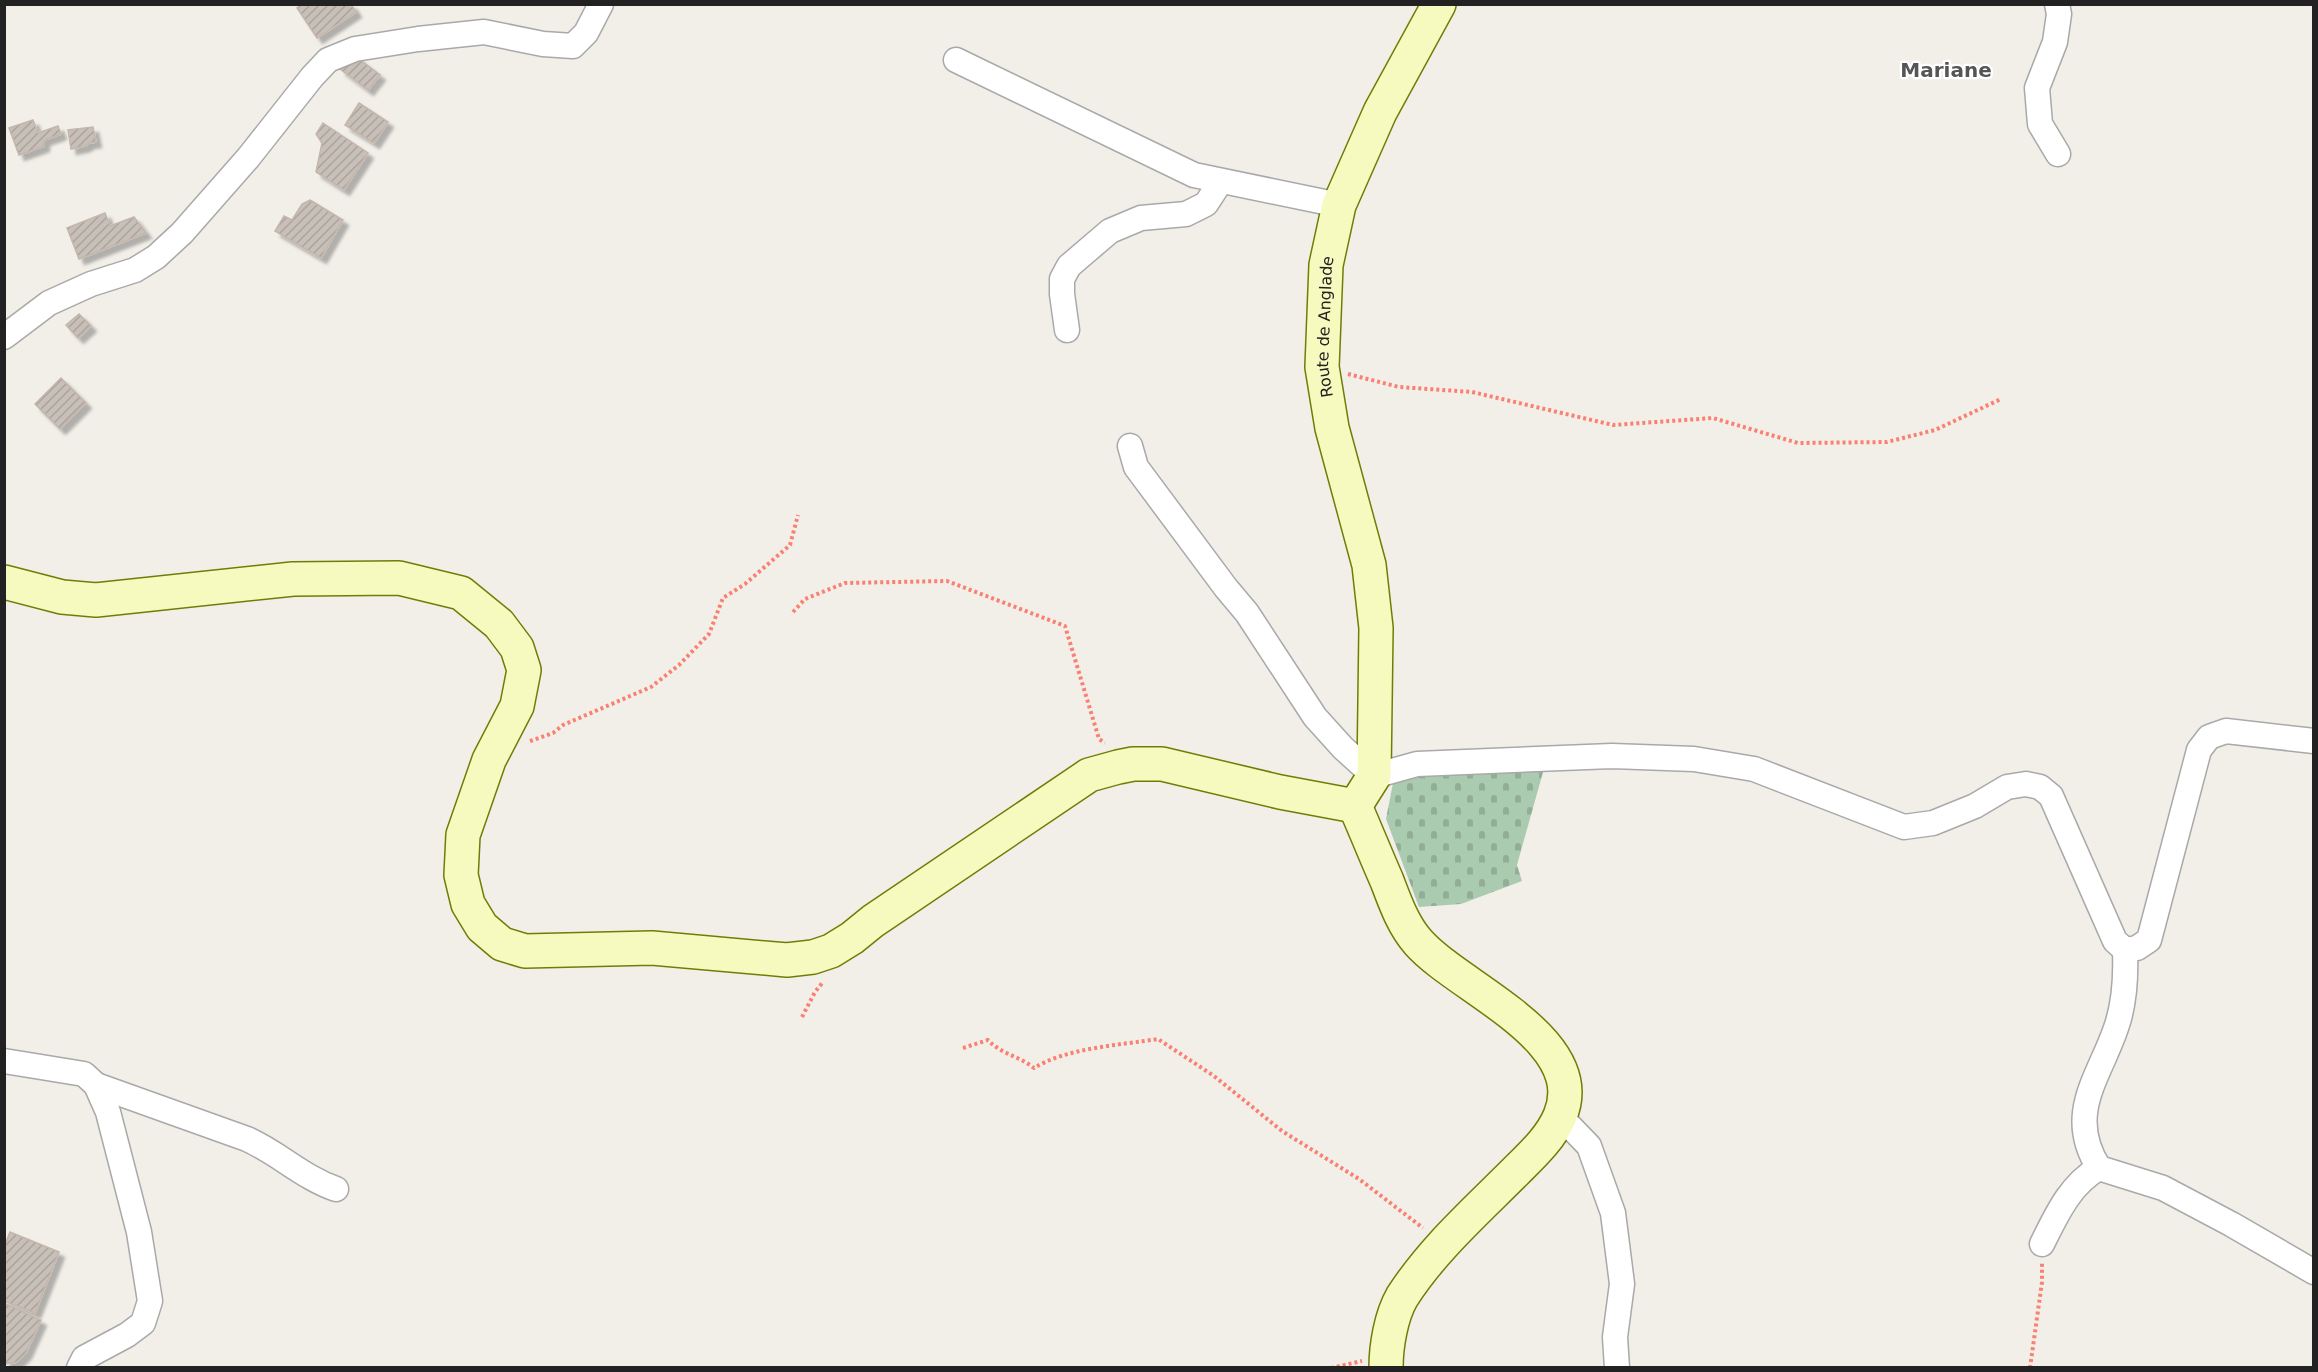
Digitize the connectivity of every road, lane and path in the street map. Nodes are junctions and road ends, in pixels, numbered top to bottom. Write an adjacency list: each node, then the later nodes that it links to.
1 (602, 4): 9 (street)
2 (1439, 4): 7 (street, Route de Anglade)
3 (2057, 4): 5 (street)
4 (956, 60): 6 (street)
5 (2058, 154)
6 (1221, 181): 7 (street); 8 (street)
7 (1339, 206): 10 (street, Route de Anglade)
8 (1067, 330)
9 (4, 337)
10 (1322, 368): 11 (path); 19 (street, Route de Anglade)
11 (2001, 399)
12 (1130, 446): 19 (street)
13 (798, 515): 17 (path)
14 (4, 582): 18 (street)
15 (792, 612): 18 (path)
16 (2313, 741): 21 (street)
17 (525, 743)
18 (1118, 767): 20 (street)
19 (1374, 776): 20 (street); 21 (street)
20 (1355, 806): 25 (street)
21 (2124, 950): 26 (street)
22 (963, 1048): 28 (path)
23 (4, 1061): 24 (street)
24 (96, 1085): 27 (street); 31 (street)
25 (1560, 1116): 28 (street); 33 (street)
26 (2099, 1168): 29 (street); 30 (street)
27 (336, 1189)
28 (1443, 1244): 32 (street)
29 (2042, 1245): 34 (path)
30 (2313, 1272)
31 (80, 1368)
32 (1386, 1368)
33 (1617, 1368)
34 (2030, 1368)

